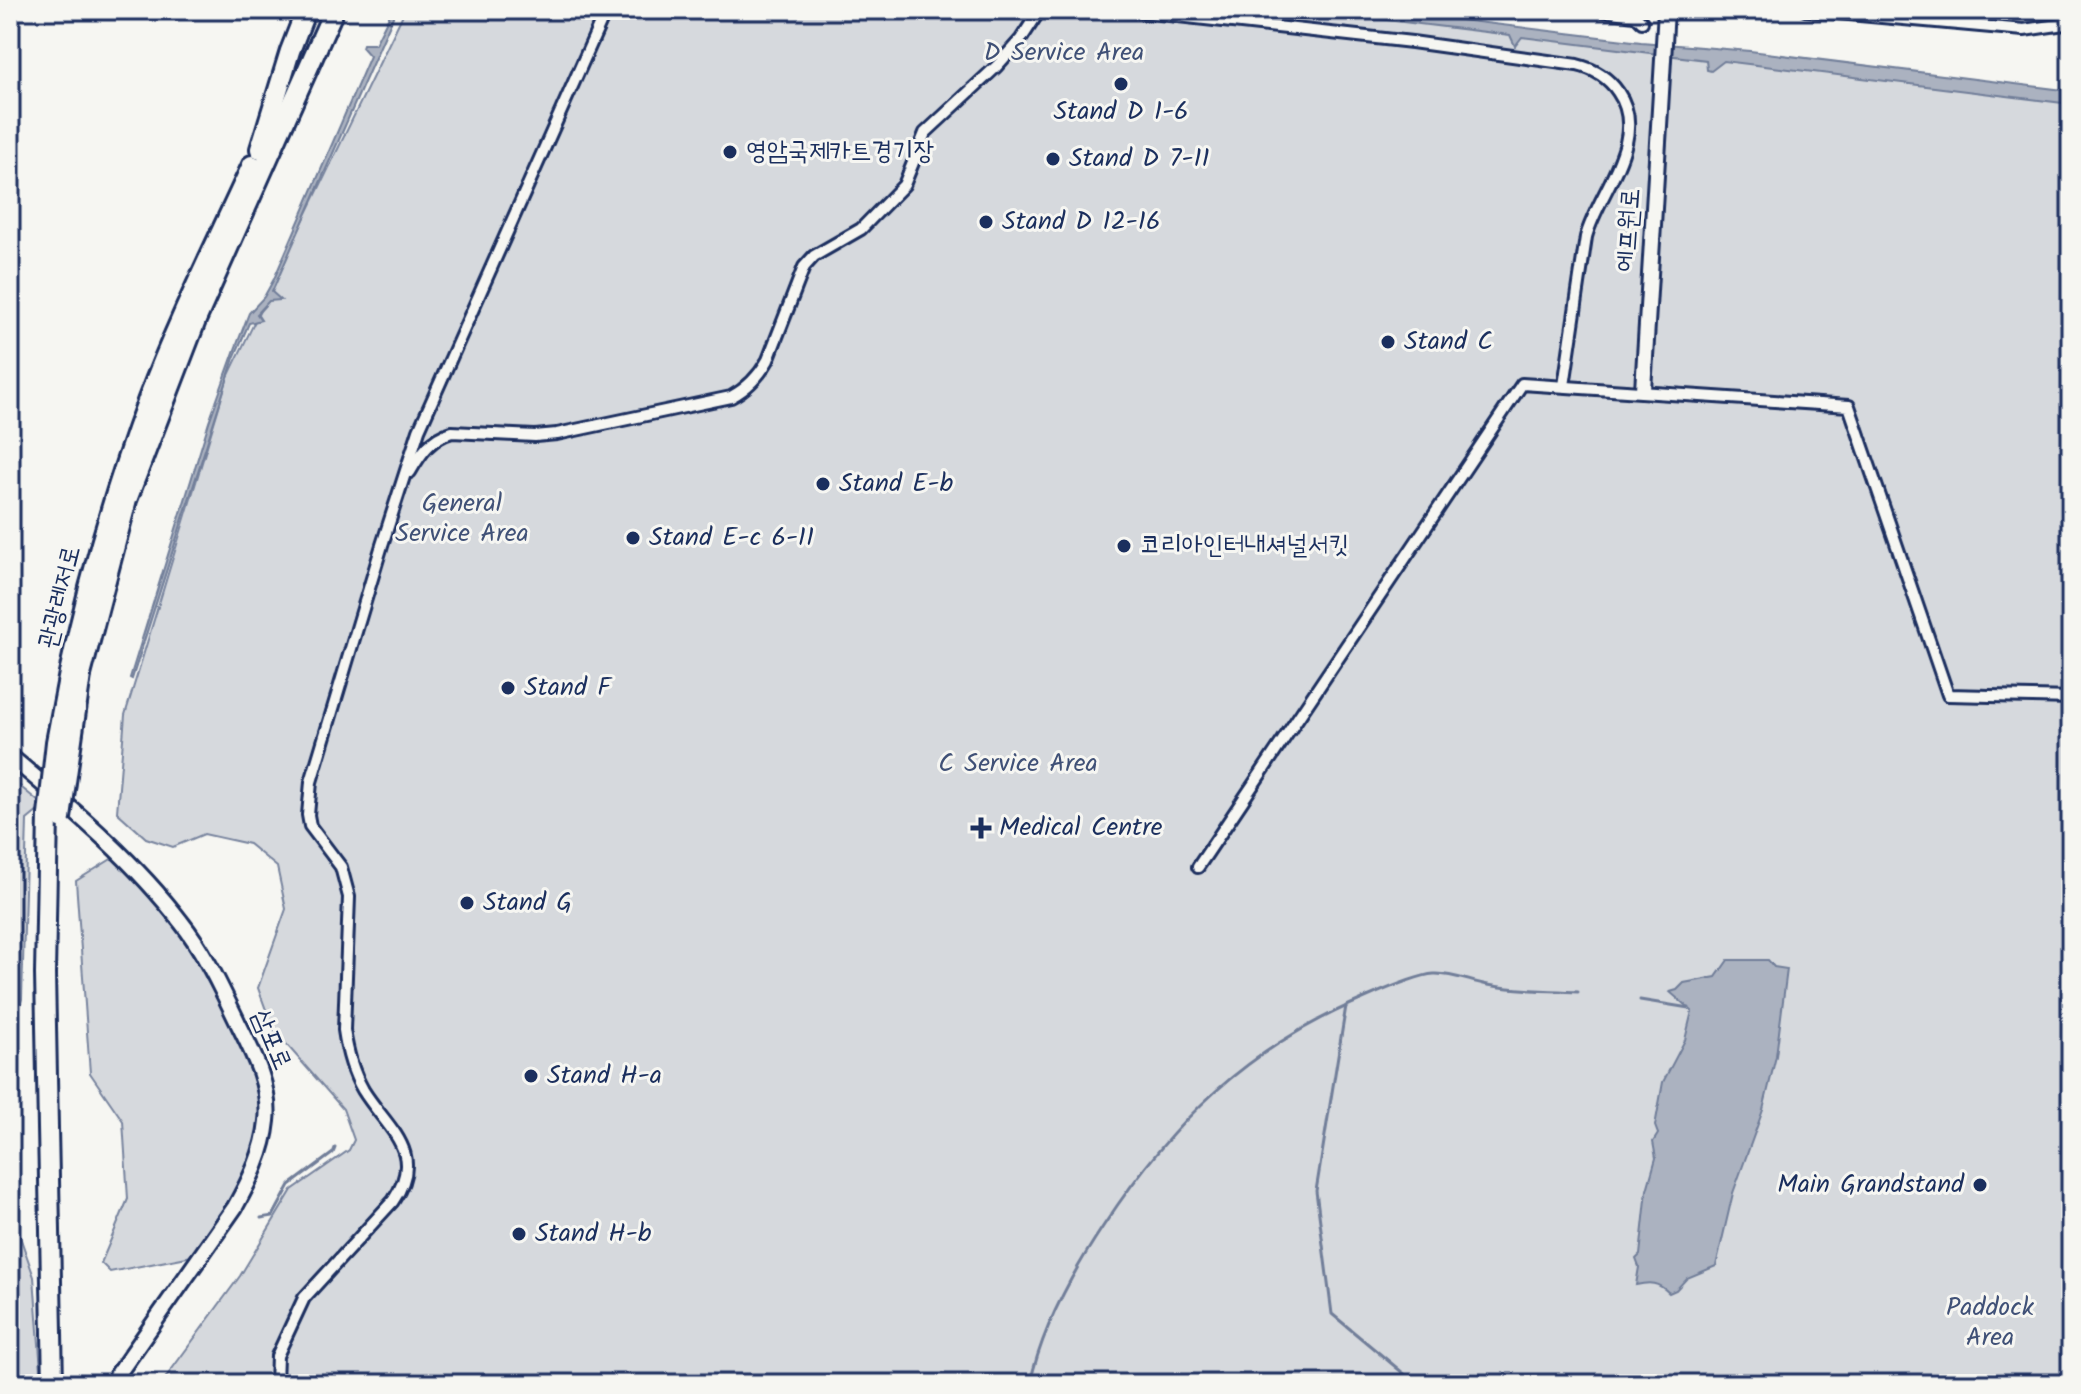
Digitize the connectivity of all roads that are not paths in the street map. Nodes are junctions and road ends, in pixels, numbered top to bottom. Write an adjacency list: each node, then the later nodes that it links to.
1 (306, 10): 13 (highway)
2 (322, 10): 13 (highway, 관광레저로)
3 (334, 10): 13 (highway, 관광레저로)
4 (343, 10): 13 (highway)
5 (606, 10): 16 (street)
6 (1040, 10): 17 (street)
7 (1124, 10): 14 (street)
8 (1595, 10): 11 (street)
9 (1805, 10): 12 (street)
10 (1666, 17): 15 (street, 에프원로)
11 (1642, 22)
12 (2071, 23)
13 (267, 147): 21 (highway, 관광레저로, bridge)
14 (1564, 386): 15 (street); 22 (street)
15 (1643, 390): 19 (street)
16 (426, 416): 17 (street); 18 (street)
17 (452, 432): 18 (street)
18 (399, 491): 26 (street)
19 (2071, 698)
20 (10, 756): 25 (street, 삼포로)
21 (55, 816): 23 (highway, 관광레저로); 24 (highway, 관광레저로)
22 (1198, 867)
23 (53, 1384)
24 (64, 1384)
25 (111, 1384)
26 (276, 1384)

